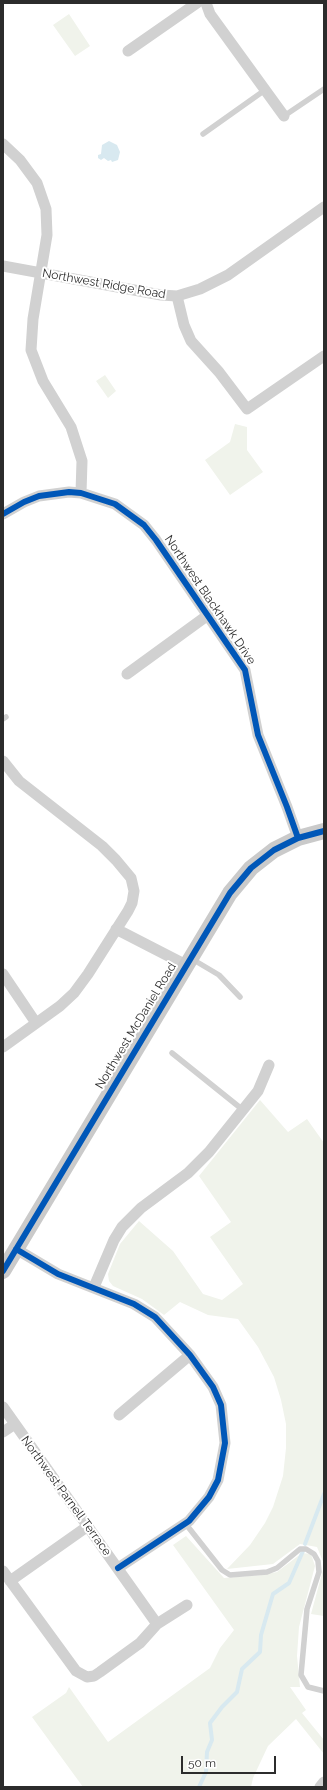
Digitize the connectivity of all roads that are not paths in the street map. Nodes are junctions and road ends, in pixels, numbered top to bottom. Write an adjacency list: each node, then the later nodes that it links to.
1 (197, 3): 3 (street)
2 (206, 3): 5 (street)
3 (128, 51)
4 (324, 89): 6 (lane)
5 (265, 90): 6 (street); 7 (lane)
6 (284, 116)
7 (203, 134)
8 (3, 144): 11 (street)
9 (324, 207): 12 (street, Northwest Ridge Road)
10 (3, 266): 11 (street, Northwest Ridge Road)
11 (41, 273): 12 (street, Northwest Ridge Road); 14 (street)
12 (177, 296): 13 (street)
13 (324, 356)
14 (81, 493): 15 (street, Northwest Blackhawk Drive); 16 (street, Northwest Blackhawk Drive)
15 (3, 514)
16 (208, 615): 17 (street); 20 (street, Northwest Blackhawk Drive)
17 (127, 674)
18 (3, 761): 21 (street)
19 (324, 830): 20 (street, Northwest McDaniel Road)
20 (298, 838): 22 (street, Northwest McDaniel Road)
21 (116, 929): 22 (street); 25 (street)
22 (188, 962): 24 (lane); 30 (street, Northwest McDaniel Road)
23 (3, 974): 25 (street)
24 (240, 998)
25 (36, 1023): 26 (street)
26 (3, 1047)
27 (172, 1053): 29 (lane)
28 (269, 1065): 29 (street)
29 (243, 1110): 32 (street)
30 (16, 1249): 31 (street, Northwest McDaniel Road); 32 (street)
31 (3, 1271)
32 (94, 1287): 33 (street)
33 (190, 1355): 35 (street); 38 (street)
34 (3, 1407): 36 (street, Northwest Parnell Terrace)
35 (119, 1414)
36 (15, 1424): 37 (street); 39 (street, Northwest Parnell Terrace)
37 (3, 1432)
38 (185, 1523): 40 (street); 45 (lane)
39 (88, 1526): 40 (street, Northwest Parnell Terrace); 42 (street)
40 (118, 1568): 44 (street, Northwest Parnell Terrace)
41 (3, 1571): 42 (street)
42 (10, 1581): 44 (street)
43 (187, 1605): 44 (street)
44 (157, 1624)
45 (324, 1691)
46 (324, 1782): 47 (street)
47 (320, 1787)

